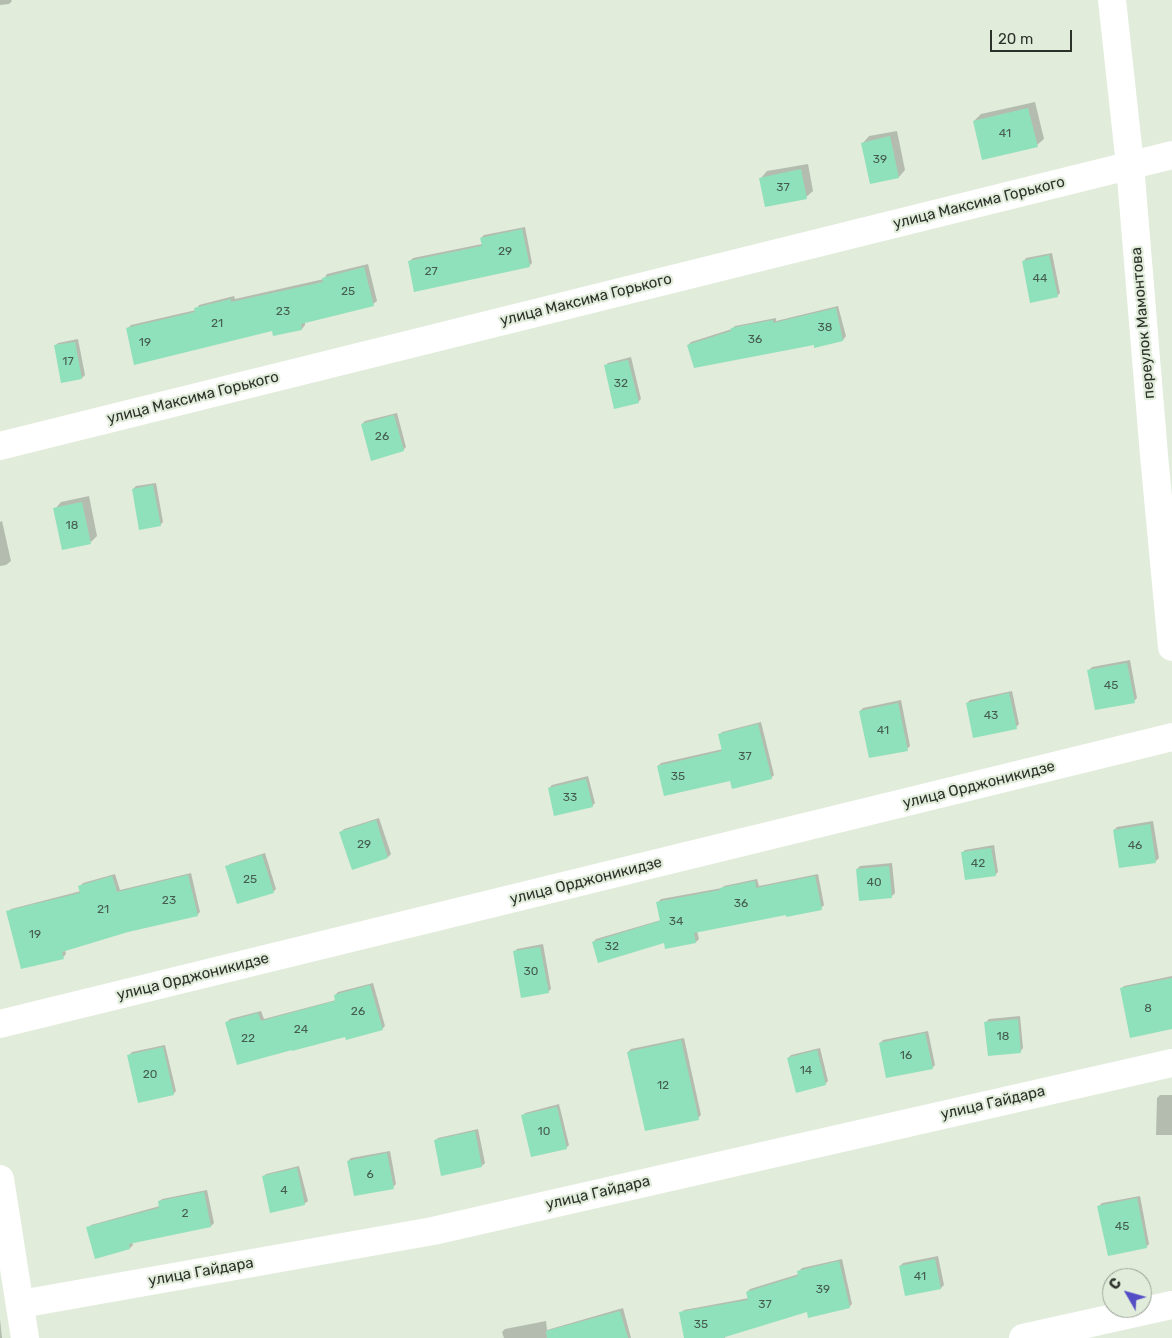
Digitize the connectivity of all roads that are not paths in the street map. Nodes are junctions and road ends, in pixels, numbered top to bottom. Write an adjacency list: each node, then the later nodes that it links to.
1 (1112, 0): 3 (street, переулок Мамонтова)
2 (1172, 155): 3 (street, улица Максима Горького)
3 (1130, 165): 4 (street, улица Максима Горького); 5 (street, переулок Мамонтова)
4 (0, 446)
5 (1163, 453): 6 (street, переулок Мамонтова)
6 (1172, 647)
7 (1172, 738): 8 (street, улица Орджоникидзе)
8 (0, 1024)
9 (1172, 1063): 11 (street, улица Гайдара)
10 (0, 1178): 11 (street)
11 (21, 1304): 13 (street)
12 (1172, 1306): 14 (street)
13 (25, 1338)
14 (1023, 1338)

